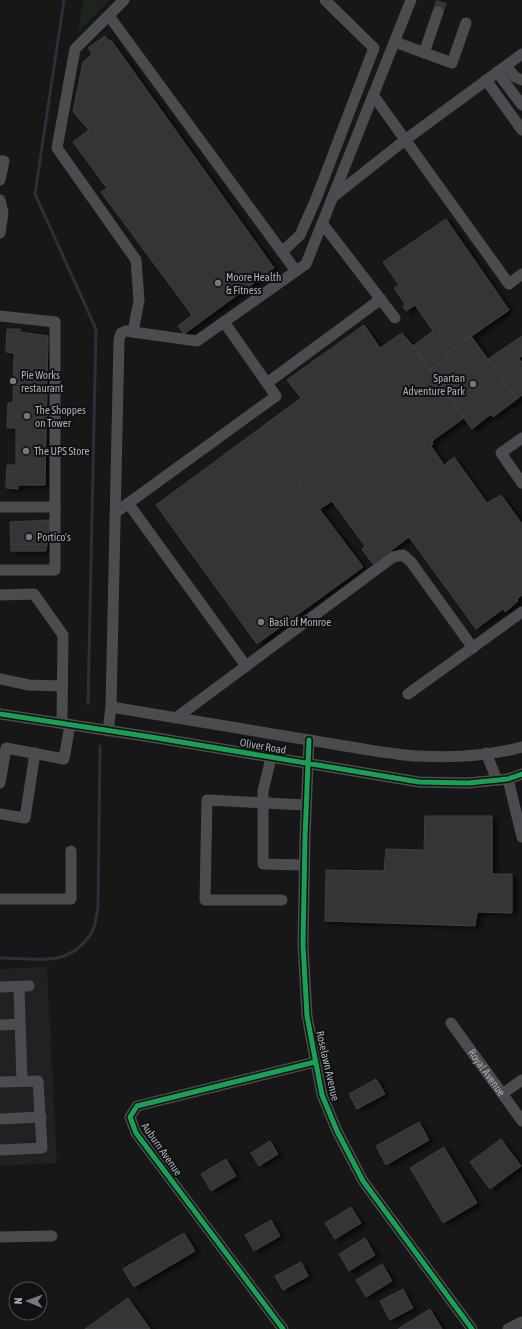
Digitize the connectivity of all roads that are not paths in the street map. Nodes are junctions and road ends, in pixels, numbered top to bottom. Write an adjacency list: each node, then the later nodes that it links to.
1 (124, 0): 5 (street)
2 (325, 0): 13 (street)
3 (411, 0): 7 (street)
4 (438, 12): 8 (street)
5 (109, 16): 25 (street); 32 (street)
6 (466, 23): 8 (street)
7 (395, 42): 8 (street); 14 (street)
8 (424, 53)
9 (522, 54): 10 (street)
10 (502, 69): 11 (street); 12 (street); 15 (street)
11 (486, 80): 16 (street); 17 (street)
12 (522, 80)
13 (360, 84): 14 (street); 20 (street)
14 (374, 93): 17 (street); 22 (street)
15 (522, 106)
16 (522, 130)
17 (405, 140): 22 (street); 27 (street)
18 (0, 161): 19 (street)
19 (0, 180)
20 (317, 196): 22 (street); 25 (street)
21 (0, 200): 24 (street)
22 (331, 200): 23 (street)
23 (322, 223): 26 (street); 28 (street)
24 (0, 233)
25 (282, 252): 26 (street)
26 (296, 271): 31 (street)
27 (522, 274)
28 (381, 299): 30 (street); 33 (street)
29 (0, 316): 38 (street)
30 (395, 318)
31 (224, 322): 32 (street); 33 (street)
32 (133, 332): 39 (street)
33 (267, 383): 36 (street)
34 (522, 438): 35 (street)
35 (522, 482)
36 (128, 503): 39 (street); 44 (street)
37 (0, 507): 38 (street)
38 (55, 507): 40 (street)
39 (115, 513): 48 (street)
40 (0, 570)
41 (0, 595): 46 (street)
42 (522, 612): 43 (street)
43 (473, 648): 44 (street); 47 (street)
44 (246, 666): 50 (street)
45 (0, 679): 46 (street)
46 (62, 686): 51 (street)
47 (408, 694)
48 (111, 707): 50 (street); 52 (street)
49 (0, 714): 51 (street, Oliver Road)
50 (176, 718): 53 (street)
51 (66, 724): 52 (street, Oliver Road); 55 (street)
52 (108, 730): 57 (street, Oliver Road)
53 (310, 740): 56 (street); 58 (street, Roselawn Avenue)
54 (522, 746): 56 (street)
55 (35, 753): 61 (street); 64 (street)
56 (486, 753): 60 (street)
57 (271, 758): 58 (street, Oliver Road); 62 (street)
58 (308, 764): 60 (street, Oliver Road); 63 (street, Roselawn Avenue)
59 (522, 774): 60 (street, Oliver Road)
60 (502, 779): 65 (street)
61 (0, 783)
62 (263, 803): 63 (street); 67 (street); 69 (street)
63 (306, 805): 67 (street, Roselawn Avenue)
64 (0, 814)
65 (522, 837)
66 (71, 851): 68 (street)
67 (304, 865): 74 (street, Roselawn Avenue)
68 (0, 899)
69 (282, 900)
70 (0, 987): 72 (street)
71 (451, 1023): 78 (street, Royal Avenue)
72 (20, 1024): 73 (street); 76 (street)
73 (0, 1025)
74 (315, 1062): 86 (street, Auburn Avenue); 87 (street, Roselawn Avenue)
75 (522, 1080): 78 (street)
76 (22, 1081): 77 (street); 79 (street)
77 (0, 1082)
78 (502, 1094): 81 (street, Royal Avenue)
79 (41, 1117): 80 (street); 82 (street)
80 (0, 1119)
81 (522, 1121)
82 (0, 1150)
83 (0, 1236): 84 (street)
84 (52, 1236)
85 (522, 1322): 88 (street)
86 (283, 1329)
87 (472, 1329)
88 (508, 1329)

